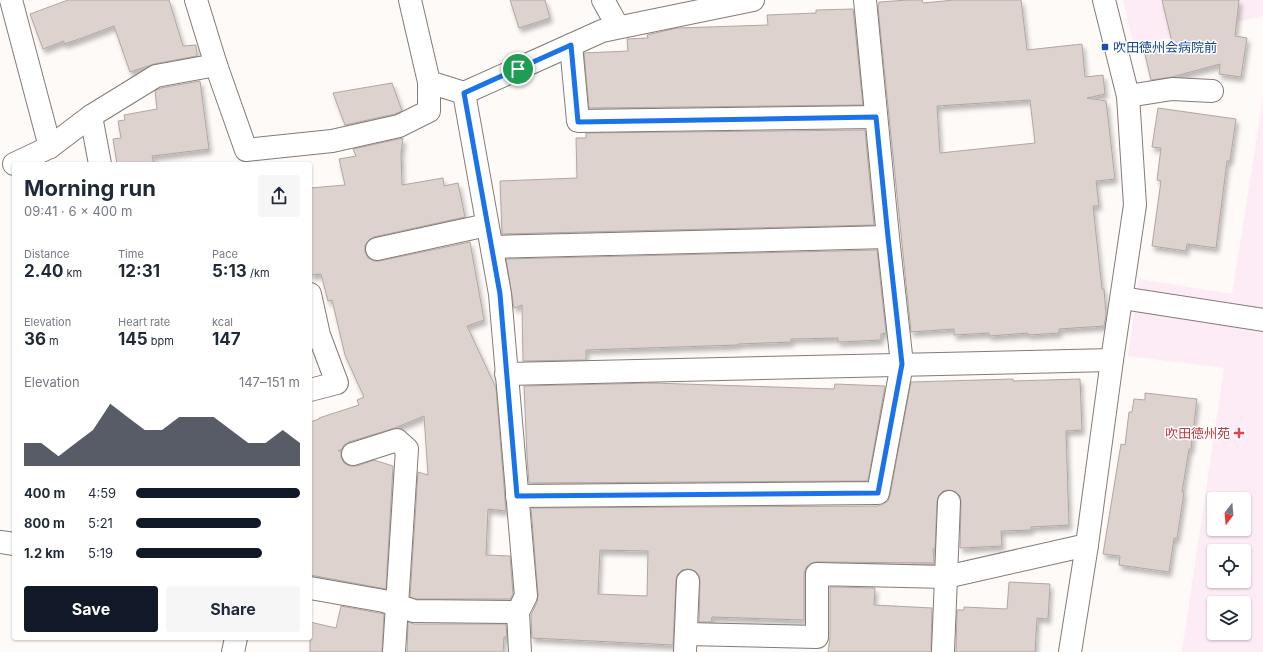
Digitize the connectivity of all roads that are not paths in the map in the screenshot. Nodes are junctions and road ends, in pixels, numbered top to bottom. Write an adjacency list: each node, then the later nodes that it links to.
1 (11, 0): 17 (street)
2 (196, 0): 10 (street)
3 (410, 0): 11 (street)
4 (603, 0): 8 (street)
5 (753, 0): 8 (street)
6 (865, 0): 16 (street)
7 (1104, 0): 14 (street)
8 (618, 27): 9 (street)
9 (571, 45): 13 (street); 16 (street)
10 (216, 65): 15 (street); 18 (street)
11 (429, 82): 13 (street); 18 (street)
12 (1212, 91): 14 (street)
13 (464, 93): 23 (street)
14 (1128, 96): 27 (street)
15 (91, 116): 17 (street); 20 (street)
16 (876, 117): 24 (street)
17 (50, 147): 19 (street)
18 (246, 157)
19 (18, 162)
20 (100, 162)
21 (12, 165): 22 (street)
22 (0, 171)
23 (487, 225): 25 (street); 26 (street)
24 (888, 237): 25 (street); 31 (street)
25 (492, 248): 32 (street)
26 (377, 249)
27 (1122, 298): 29 (street); 30 (street)
28 (312, 303): 33 (street)
29 (1263, 320)
30 (1112, 360): 31 (street); 39 (street)
31 (902, 364): 32 (street); 35 (street)
32 (506, 374): 35 (street)
33 (312, 389)
34 (353, 454): 43 (street)
35 (517, 496): 44 (street)
36 (949, 502): 40 (street)
37 (0, 542): 38 (street)
38 (12, 544)
39 (1087, 545): 40 (street); 52 (street)
40 (946, 577): 47 (street); 51 (street)
41 (688, 581): 46 (street)
42 (312, 588): 43 (street)
43 (398, 606): 44 (street); 49 (street)
44 (518, 612): 50 (street)
45 (236, 640): 48 (street)
46 (685, 643): 47 (street)
47 (817, 644)
48 (233, 652)
49 (394, 652)
50 (520, 652)
51 (943, 652)
52 (1070, 652)

